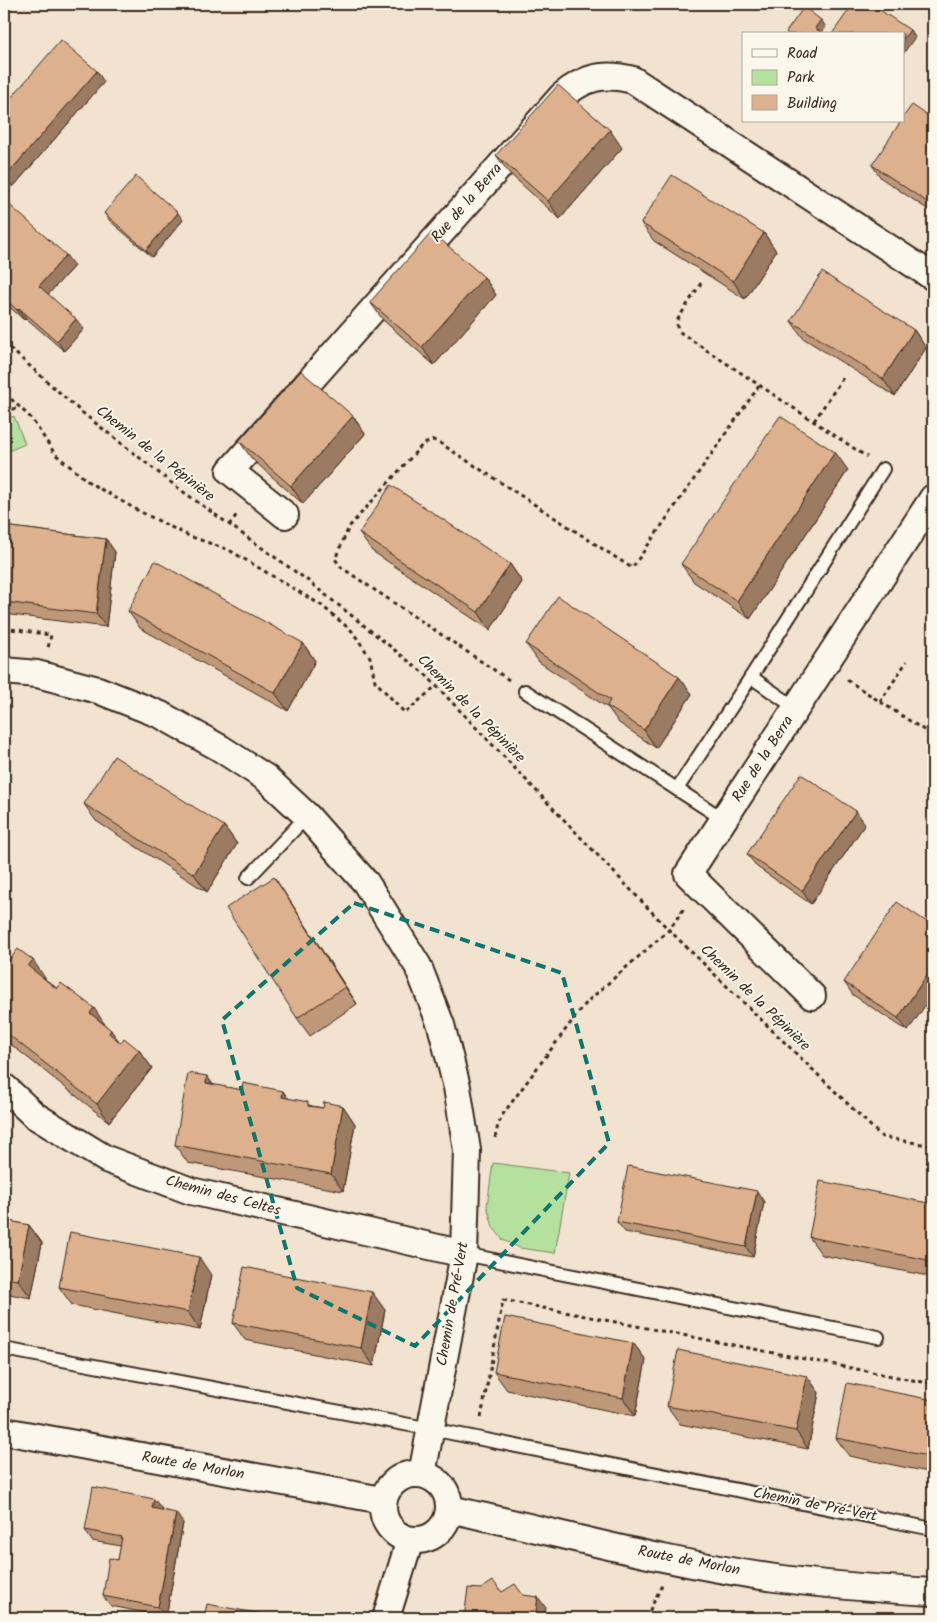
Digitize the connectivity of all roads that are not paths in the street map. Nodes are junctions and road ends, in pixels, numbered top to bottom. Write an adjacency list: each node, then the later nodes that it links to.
1 (933, 277): 4 (street, Rue de la Berra)
2 (883, 469): 6 (lane)
3 (933, 498): 8 (street, Rue de la Berra)
4 (285, 515)
5 (4, 671): 10 (street, Chemin de Pré-Vert)
6 (751, 677): 8 (lane); 9 (lane)
7 (525, 691): 9 (lane)
8 (796, 708): 11 (street, Rue de la Berra)
9 (677, 789): 11 (lane)
10 (307, 816): 12 (lane); 15 (street, Chemin de Pré-Vert)
11 (723, 819): 13 (street, Rue de la Berra)
12 (248, 878)
13 (812, 996)
14 (4, 1087): 15 (street, Chemin des Celtes)
15 (464, 1254): 16 (lane); 18 (street, Chemin de Pré-Vert)
16 (878, 1337)
17 (4, 1349): 18 (lane, Chemin de Pré-Vert)
18 (431, 1429): 20 (street, Chemin de Pré-Vert); 23 (lane, Chemin de Pré-Vert)
19 (4, 1431): 21 (street, Route de Morlon)
20 (422, 1474): 21 (street); 22 (street)
21 (382, 1500): 24 (street)
22 (449, 1508): 24 (street); 25 (street, Route de Morlon)
23 (933, 1529)
24 (410, 1540): 26 (street)
25 (933, 1592)
26 (386, 1618)

